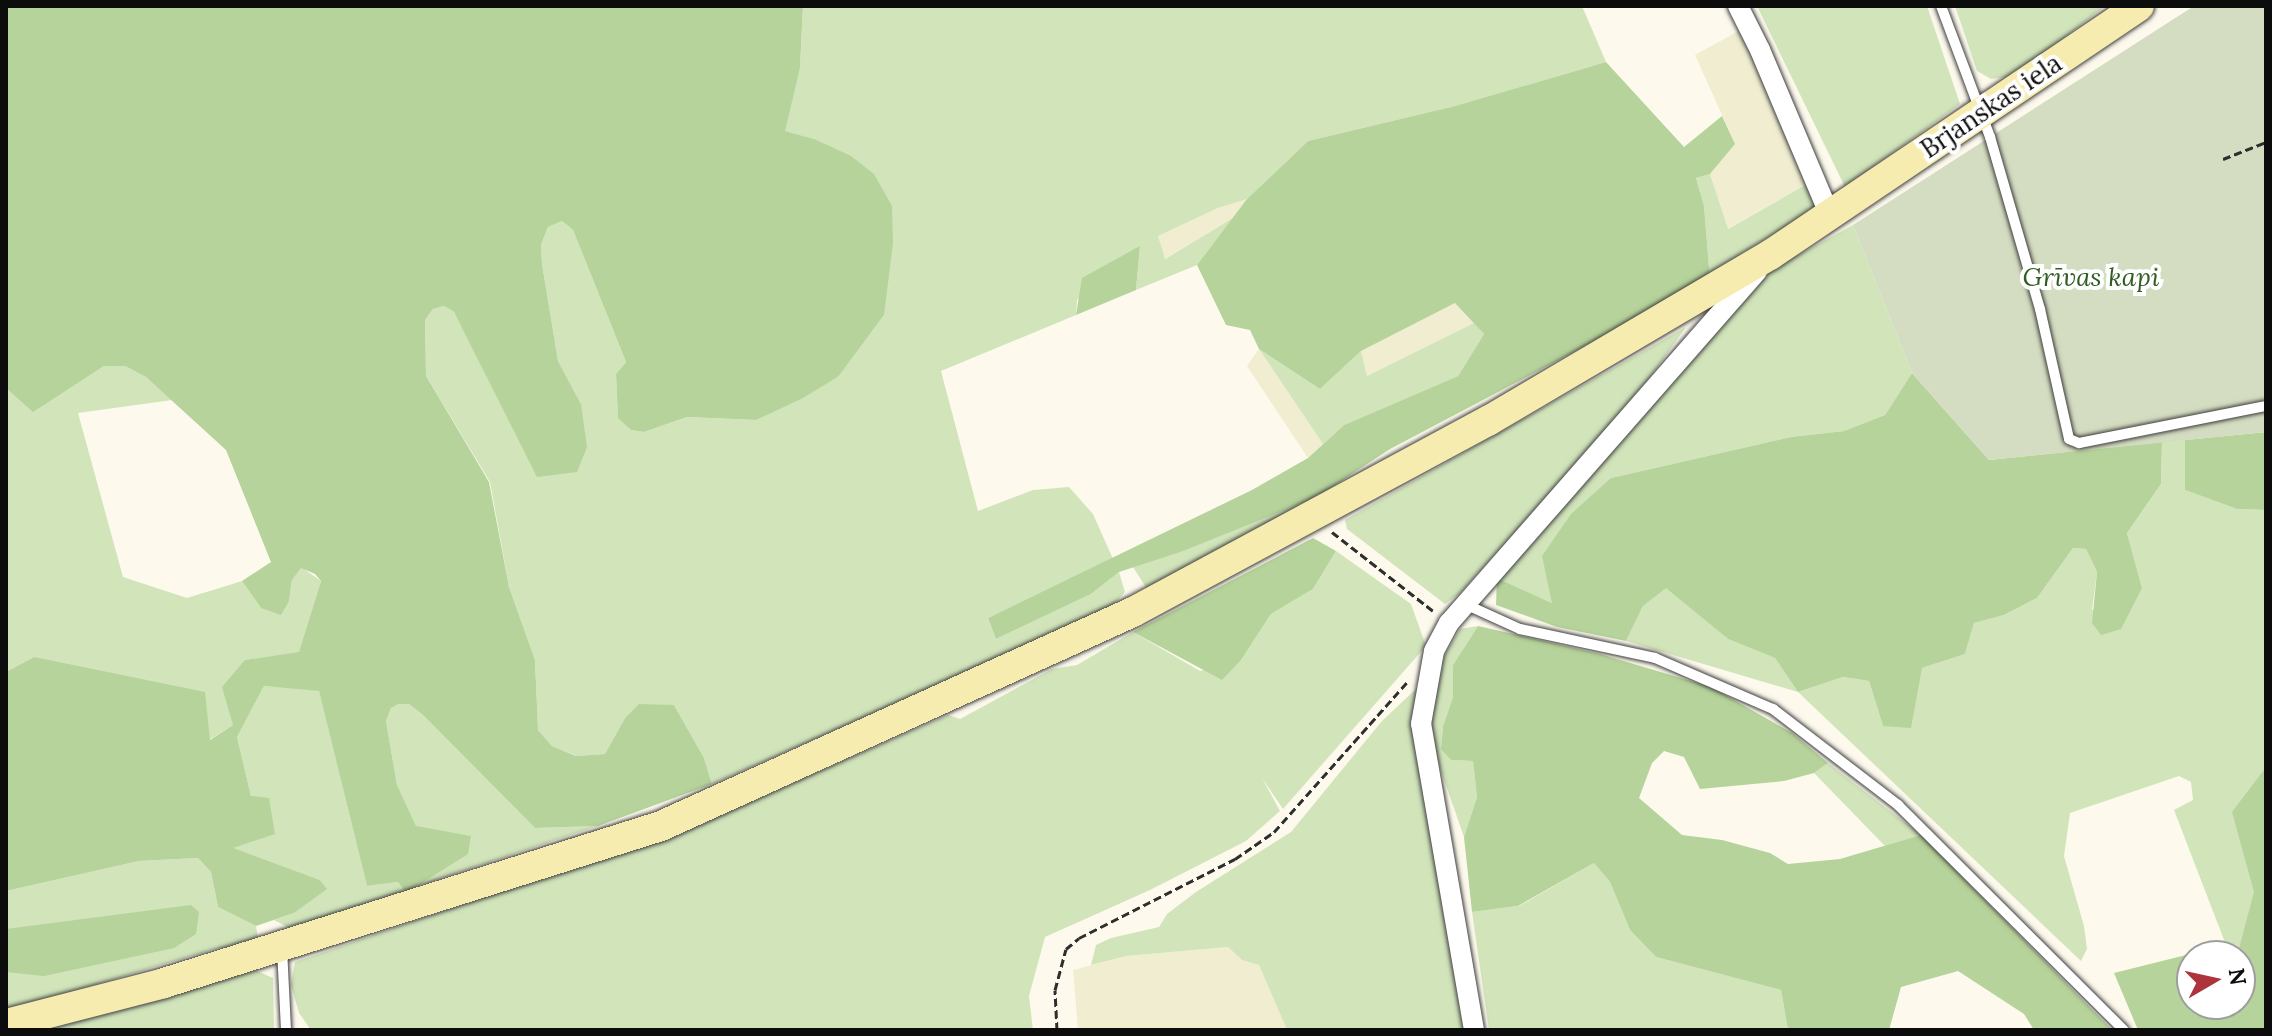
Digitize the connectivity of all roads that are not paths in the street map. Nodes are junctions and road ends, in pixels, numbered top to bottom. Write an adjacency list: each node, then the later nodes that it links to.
1 (1738, 6): 5 (street)
2 (1941, 6): 4 (lane)
3 (2139, 6): 4 (main road, Brjanskas iela)
4 (1980, 114): 5 (main road, Brjanskas iela); 7 (lane)
5 (1837, 212): 6 (main road, Brjanskas iela)
6 (1770, 255): 8 (street); 9 (main road, Brjanskas iela)
7 (2266, 406)
8 (1467, 605): 12 (street); 13 (lane)
9 (282, 948): 10 (main road, Brjanskas iela); 11 (lane)
10 (6, 1024)
11 (286, 1030)
12 (1474, 1030)
13 (2124, 1030)

